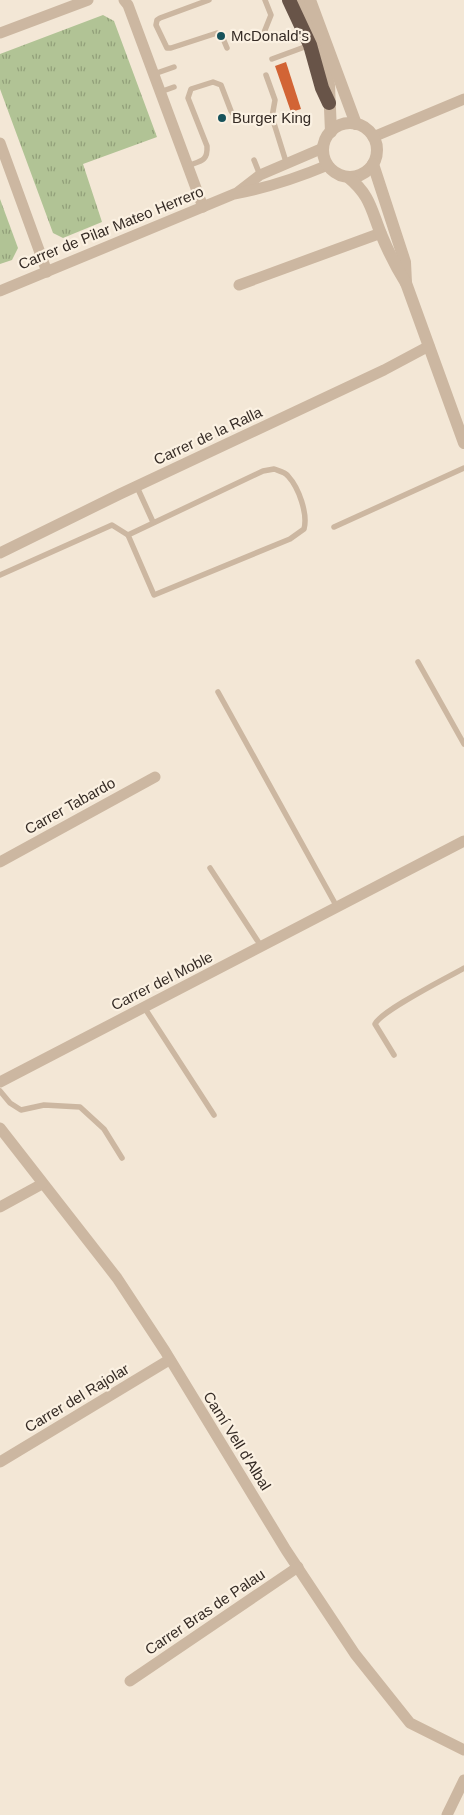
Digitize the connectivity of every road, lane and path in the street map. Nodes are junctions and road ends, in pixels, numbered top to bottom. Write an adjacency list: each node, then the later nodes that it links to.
1 (88, 0): 8 (street)
2 (124, 0): 14 (street)
3 (209, 0): 11 (lane)
4 (266, 0): 9 (lane)
5 (289, 0): 10 (highway)
6 (299, 0): 19 (street)
7 (310, 0): 21 (street)
8 (0, 33)
9 (262, 35)
10 (310, 45): 12 (lane); 19 (highway)
11 (227, 48)
12 (272, 59)
13 (174, 67): 14 (lane)
14 (154, 74): 17 (street)
15 (266, 75): 28 (lane)
16 (174, 87): 17 (lane)
17 (160, 92): 30 (street)
18 (464, 99): 23 (street)
19 (329, 103): 22 (street)
20 (239, 122): 30 (lane)
21 (356, 124): 22 (street); 23 (street)
22 (331, 132): 25 (street)
23 (373, 137): 27 (street)
24 (0, 143): 36 (street)
25 (323, 148): 28 (street, Carrer de Pilar Mateo Herrero); 29 (street)
26 (254, 160): 31 (lane)
27 (373, 164): 32 (street); 37 (street)
28 (287, 165): 31 (street, Carrer de Pilar Mateo Herrero)
29 (328, 165): 32 (street); 33 (street, Carrer de Pilar Mateo Herrero)
30 (186, 166): 34 (street)
31 (260, 175): 33 (street, Carrer de Pilar Mateo Herrero)
32 (348, 177): 35 (street)
33 (234, 194): 34 (street, Carrer de Pilar Mateo Herrero)
34 (203, 207): 36 (street, Carrer de Pilar Mateo Herrero)
35 (381, 233): 37 (street); 38 (street)
36 (47, 272): 39 (street, Carrer de Pilar Mateo Herrero)
37 (406, 283): 40 (street)
38 (239, 285)
39 (0, 290)
40 (429, 346): 41 (street); 43 (street, Carrer de la Ralla)
41 (464, 443)
42 (464, 468): 45 (lane)
43 (137, 487): 44 (lane); 47 (street, Carrer de la Ralla)
44 (152, 522): 46 (lane); 46 (lane)
45 (334, 527)
46 (128, 534): 48 (lane)
47 (0, 553)
48 (0, 576)
49 (418, 662): 51 (lane)
50 (218, 692): 56 (lane)
51 (464, 744)
52 (155, 777): 54 (street, Carrer Tabardo)
53 (464, 841): 56 (street, Carrer del Moble)
54 (0, 862)
55 (210, 868): 57 (lane)
56 (337, 907): 57 (street, Carrer del Moble)
57 (261, 946): 59 (street, Carrer del Moble)
58 (464, 968): 60 (lane)
59 (144, 1007): 61 (street, Carrer del Moble); 63 (lane)
60 (394, 1055)
61 (0, 1082)
62 (0, 1091): 65 (lane)
63 (214, 1115)
64 (0, 1128): 66 (street, Camí Vell d'Albal)
65 (122, 1158)
66 (42, 1184): 67 (street); 68 (street, Camí Vell d'Albal)
67 (0, 1207)
68 (169, 1360): 69 (street, Carrer del Rajolar); 70 (street, Camí Vell d'Albal)
69 (0, 1462)
70 (298, 1567): 71 (street, Carrer Bras de Palau); 72 (street, Camí Vell d'Albal)
71 (130, 1681)
72 (464, 1750)
73 (464, 1780): 74 (street)
74 (447, 1815)

